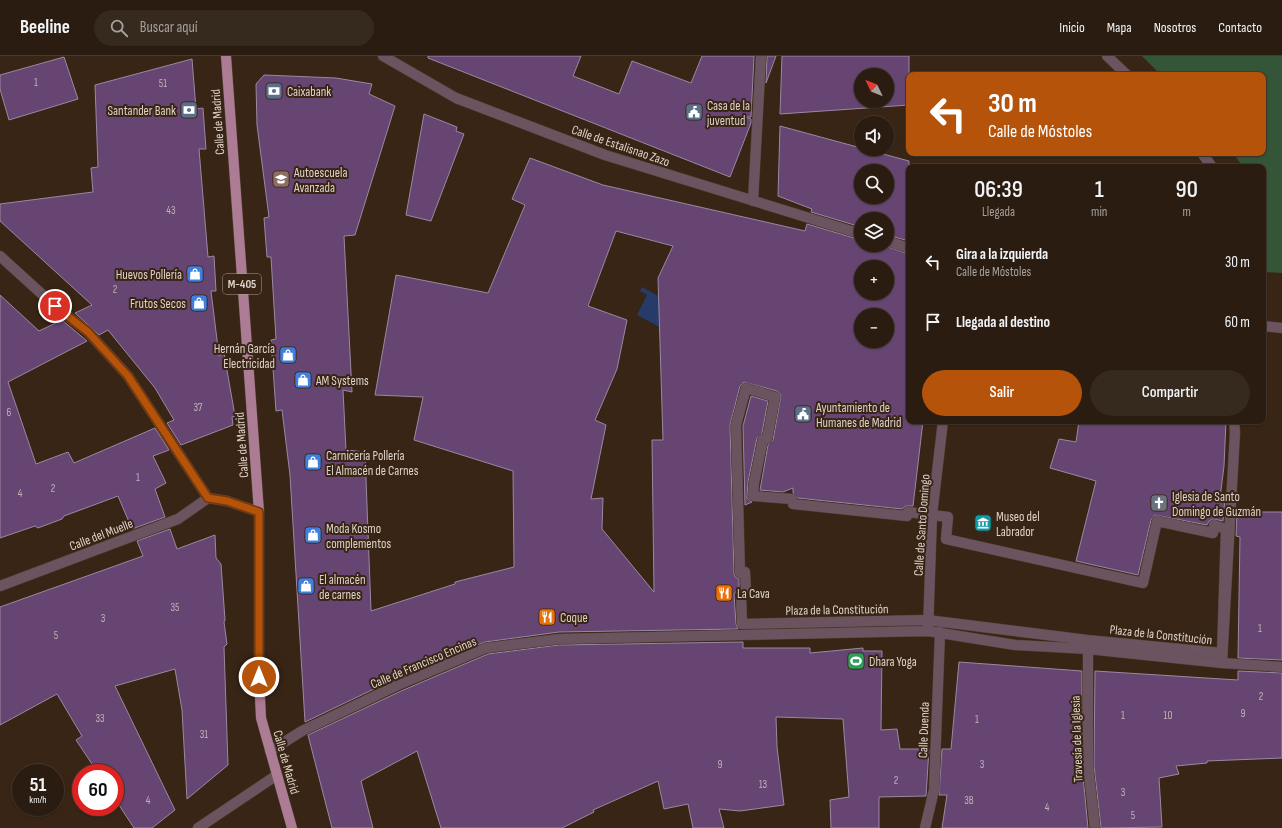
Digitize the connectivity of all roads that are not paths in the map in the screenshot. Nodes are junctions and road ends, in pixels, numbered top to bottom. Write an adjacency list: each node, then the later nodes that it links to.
1 (226, 56): 16 (main road, Calle de Madrid / M-405)
2 (383, 56): 6 (street, Calle de Estalisnao Zazo)
3 (761, 56): 6 (street)
4 (1107, 56): 5 (street)
5 (1124, 72)
6 (753, 201): 7 (street, Calle de Estalisnao Zazo)
7 (854, 232)
8 (894, 243): 9 (street)
9 (906, 247)
10 (0, 256): 15 (street)
11 (1266, 326): 12 (street)
12 (1282, 328)
13 (943, 424): 17 (street, Calle de Santo Domingo)
14 (1234, 424): 23 (street)
15 (208, 498): 16 (street); 18 (street, Calle del Muelle)
16 (259, 512): 25 (main road, Calle de Madrid / M-405)
17 (932, 515): 17 (street, Plaza de la Constitución); 19 (street, Calle de Santo Domingo)
18 (0, 586)
19 (928, 631): 20 (street, Plaza de la Constitución); 21 (street, Plaza de la Constitución)
20 (940, 632): 22 (street, Plaza de la Constitución); 29 (street, Calle Duenda)
21 (742, 634): 25 (street, Calle de Francisco Encinas)
22 (1088, 649): 23 (street, Plaza de la Constitución); 30 (street, Travesía de la Iglesia)
23 (1222, 664): 24 (street, Plaza de la Constitución)
24 (1282, 667)
25 (270, 751): 26 (main road, Calle de Madrid / M-405)
26 (277, 775): 27 (street); 28 (main road, Calle de Madrid / M-405)
27 (198, 828)
28 (292, 828)
29 (925, 828)
30 (1095, 828)

